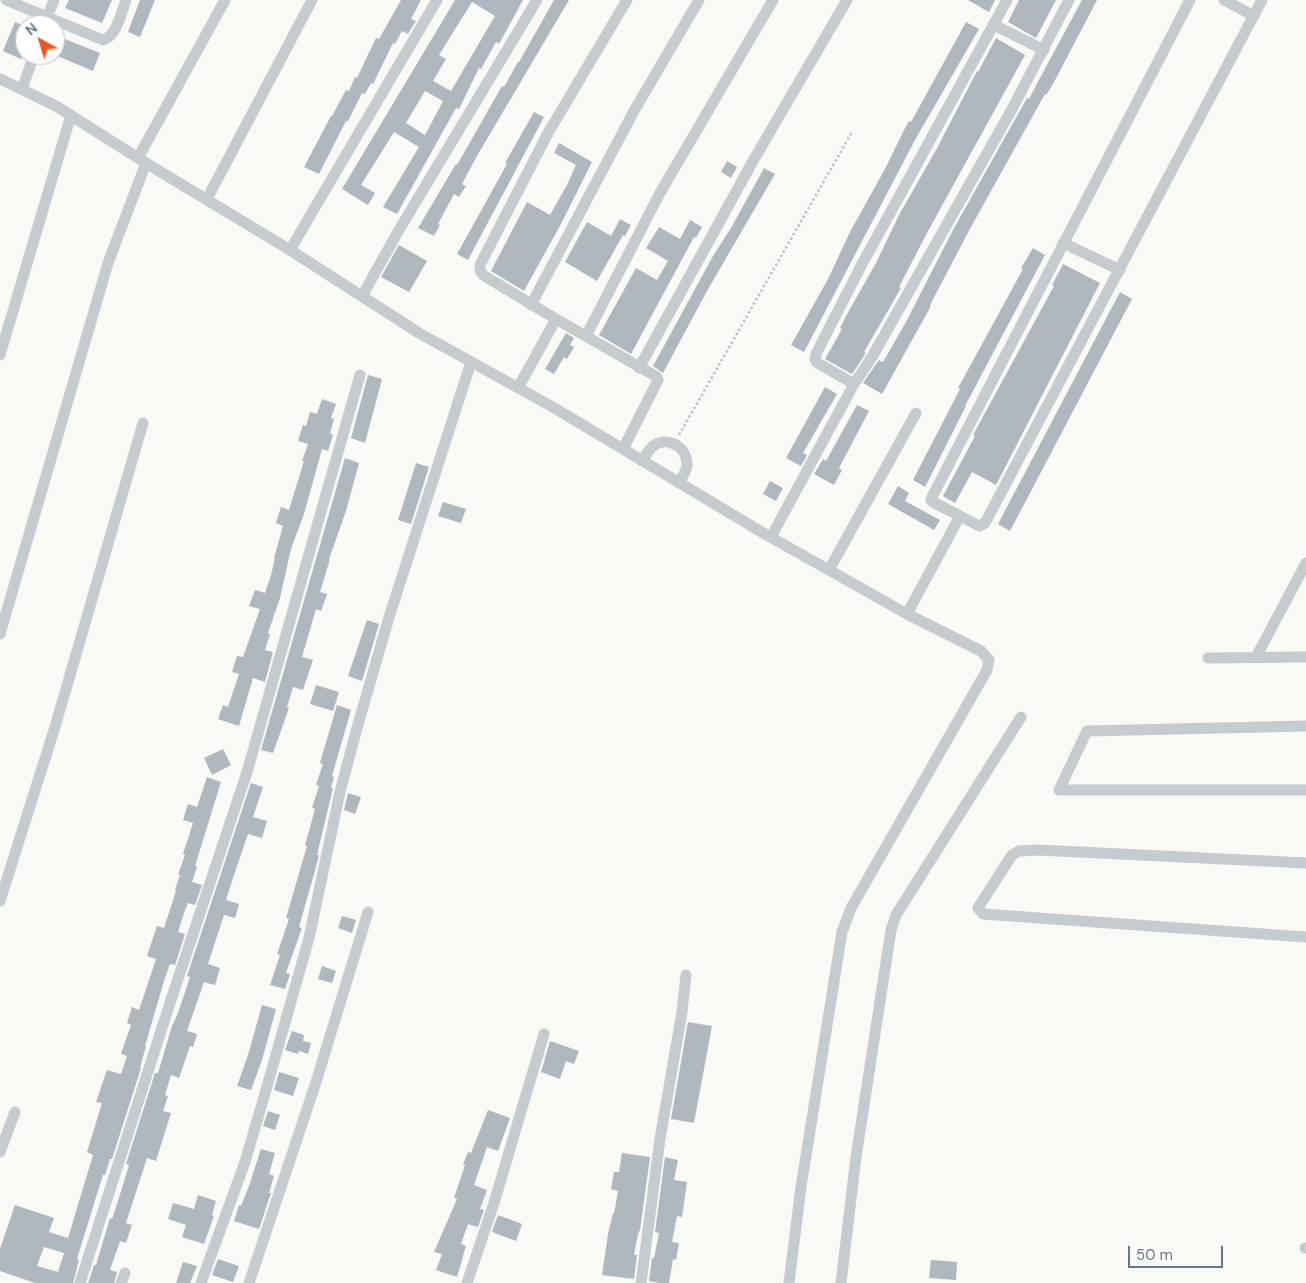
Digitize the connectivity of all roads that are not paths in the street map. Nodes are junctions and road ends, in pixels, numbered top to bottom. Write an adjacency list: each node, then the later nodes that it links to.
1 (6, 0): 17 (street)
2 (54, 0): 18 (street)
3 (126, 0): 21 (street)
4 (225, 0): 27 (street)
5 (312, 0): 28 (street)
6 (438, 0): 30 (street)
7 (536, 0): 32 (street)
8 (627, 0): 33 (street)
9 (699, 0): 33 (street)
10 (773, 0): 35 (street)
11 (847, 0): 38 (street)
12 (1007, 0): 20 (street)
13 (1069, 0): 22 (street)
14 (1190, 0): 29 (street)
15 (1224, 0): 19 (street)
16 (1262, 0): 19 (street)
17 (35, 15)
18 (48, 15)
19 (1254, 16): 31 (street)
20 (994, 25): 22 (street); 40 (street)
21 (65, 27)
22 (1044, 50): 40 (street)
23 (31, 65): 25 (street)
24 (0, 79): 25 (street)
25 (22, 90): 26 (street)
26 (71, 115): 27 (street); 36 (street)
27 (142, 160): 28 (street); 52 (street)
28 (208, 199): 30 (street)
29 (1063, 243): 31 (street); 47 (street)
30 (290, 250): 32 (street)
31 (1120, 270): 47 (street)
32 (362, 296): 37 (street)
33 (531, 305): 34 (street)
34 (556, 320): 35 (street); 41 (street)
35 (586, 336): 38 (street)
36 (0, 354)
37 (471, 362): 41 (street); 68 (street)
38 (639, 368): 44 (street)
39 (360, 375): 67 (street)
40 (854, 384): 48 (street)
41 (518, 388): 44 (street)
42 (916, 413): 50 (street)
43 (143, 422): 60 (street)
44 (623, 449): 45 (street)
45 (642, 461): 46 (street); 46 (street)
46 (679, 483): 48 (street)
47 (960, 516): 51 (street)
48 (771, 537): 50 (street)
49 (1306, 563): 53 (street)
50 (829, 570): 51 (street)
51 (907, 614): 72 (street)
52 (0, 634)
53 (1256, 657): 54 (street); 55 (street)
54 (1306, 657)
55 (1208, 658)
56 (1021, 717): 73 (street)
57 (1306, 726): 58 (street)
58 (1306, 790)
59 (1306, 863): 62 (street)
60 (0, 902)
61 (368, 912): 69 (street)
62 (1306, 937)
63 (686, 975): 71 (street)
64 (544, 1034): 70 (street)
65 (15, 1112): 66 (street)
66 (0, 1152)
67 (80, 1283)
68 (201, 1283)
69 (250, 1283)
70 (467, 1283)
71 (642, 1283)
72 (789, 1283)
73 (841, 1283)

